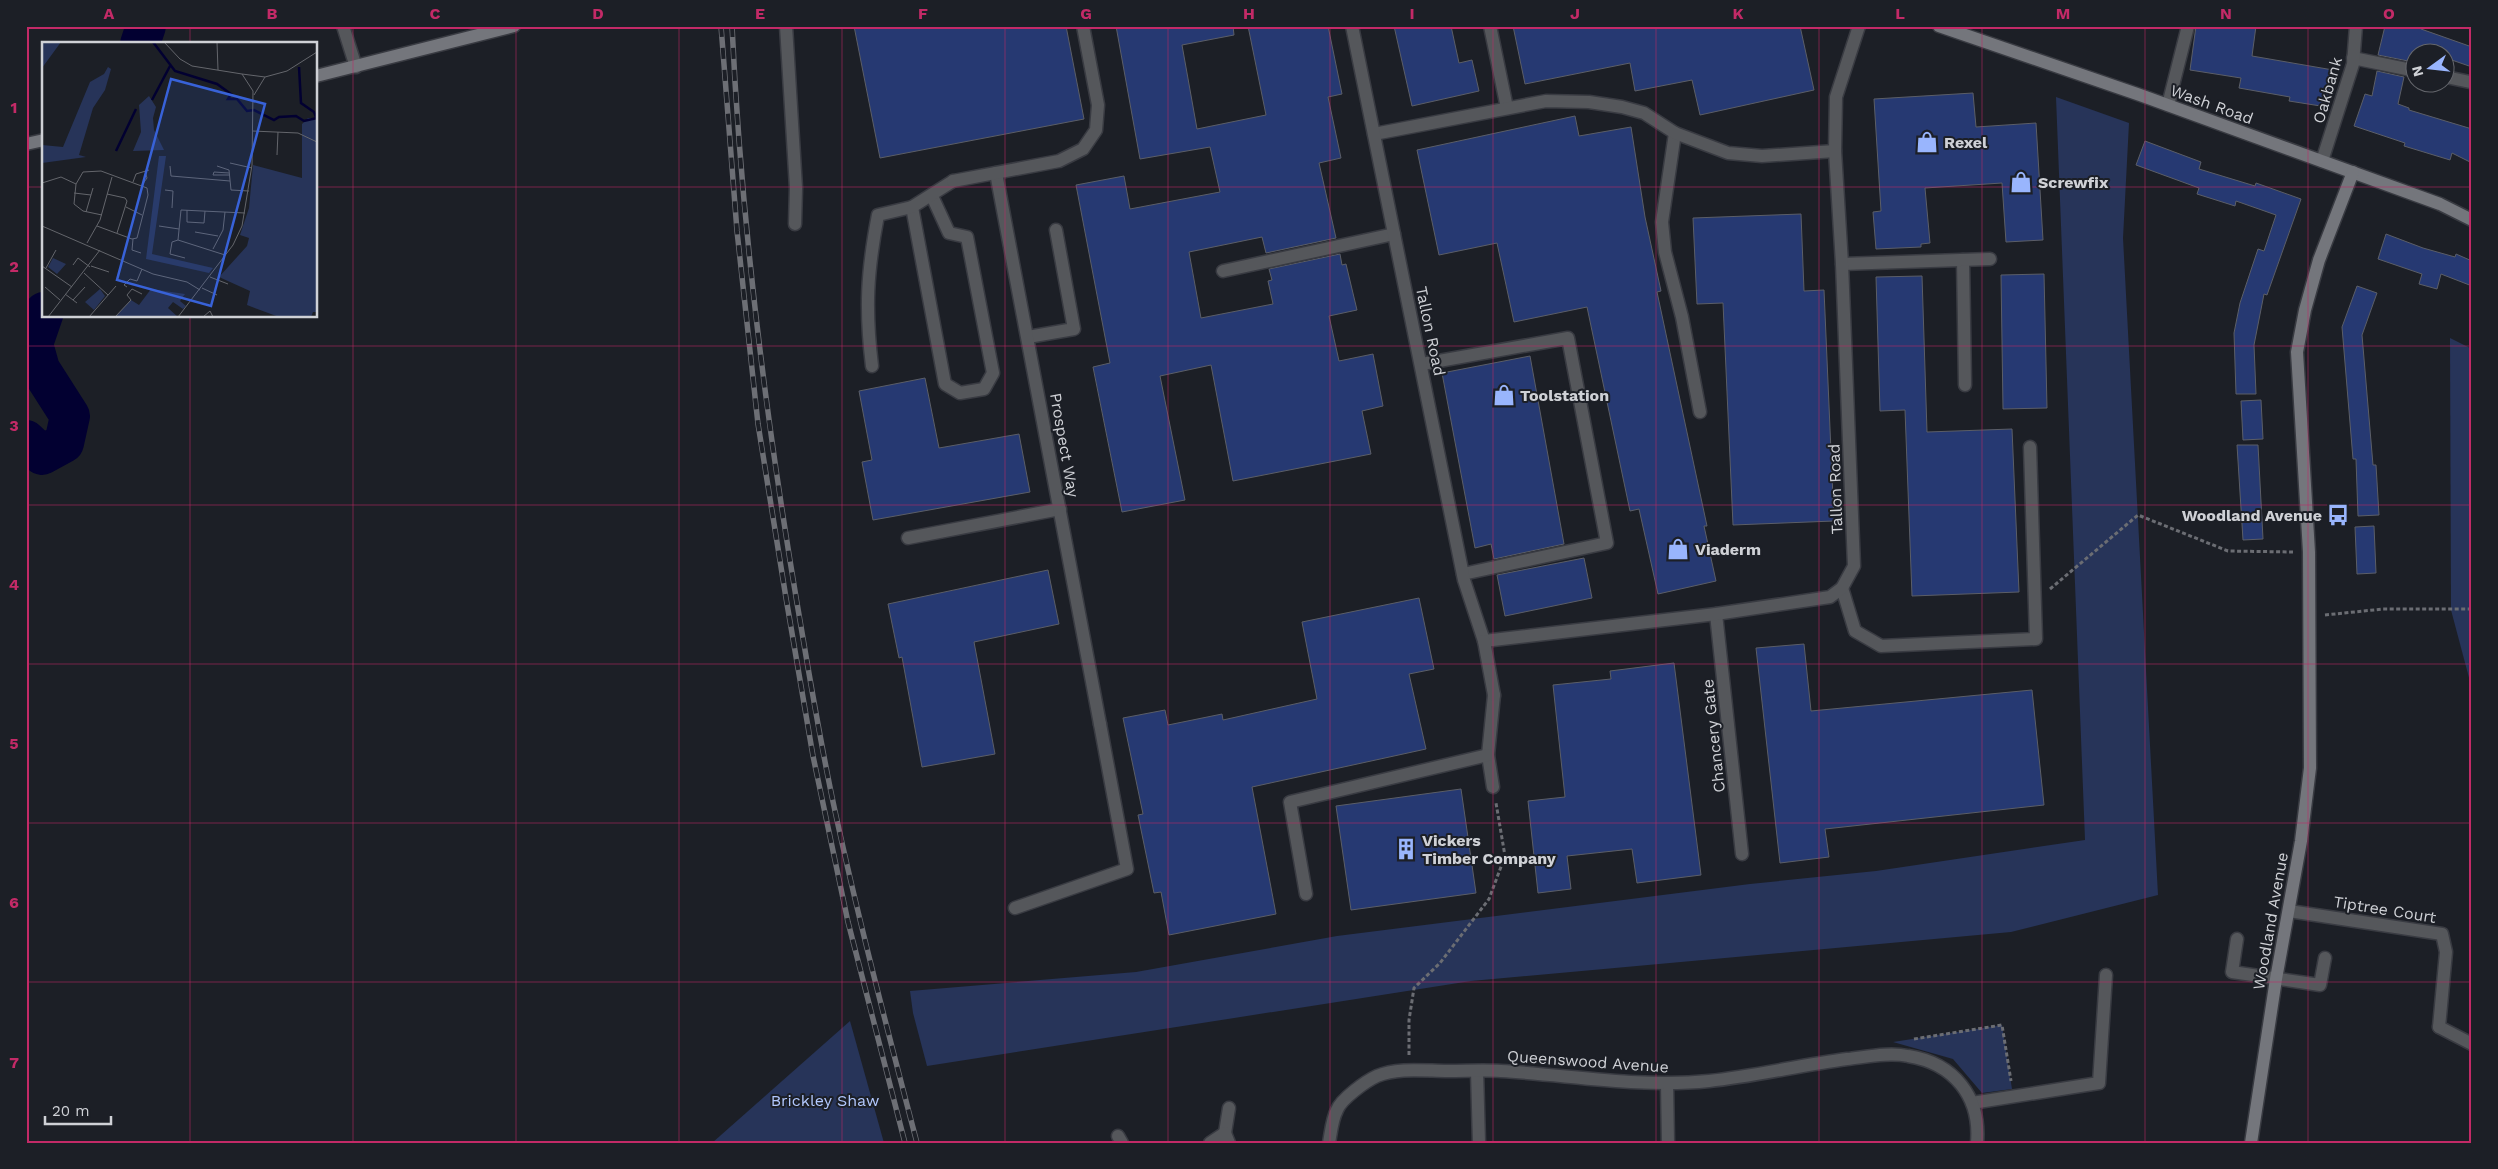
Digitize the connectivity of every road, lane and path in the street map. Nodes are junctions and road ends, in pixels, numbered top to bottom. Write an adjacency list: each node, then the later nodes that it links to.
1 (342, 26): 12 (street)
2 (514, 26): 12 (street)
3 (786, 26): 30 (street)
4 (1083, 26): 26 (street)
5 (1352, 26): 20 (street, Tallon Road)
6 (1490, 26): 18 (street)
7 (1858, 26): 23 (street, Tallon Road)
8 (1939, 26): 17 (street, Wash Road)
9 (2188, 26): 17 (street)
10 (2356, 26): 11 (street, Oakbank)
11 (2354, 58): 13 (street); 24 (street, Oakbank)
12 (356, 67): 14 (street)
13 (2406, 69)
14 (318, 76)
15 (2456, 79): 16 (street)
16 (2470, 82)
17 (2168, 105): 24 (street, Wash Road)
18 (1507, 108): 19 (street); 20 (street)
19 (1675, 133): 23 (street); 41 (street)
20 (1374, 134): 32 (street, Tallon Road)
21 (42, 140): 22 (street)
22 (26, 144)
23 (1835, 151): 35 (street, Tallon Road)
24 (2322, 161): 25 (street, Wash Road)
25 (2353, 172): 29 (street, Wash Road); 45 (street, Woodland Avenue)
26 (996, 173): 27 (street); 37 (street, Prospect Way)
27 (932, 196): 28 (street); 28 (street)
28 (912, 207): 39 (street)
29 (2472, 220)
30 (795, 224)
31 (1056, 230): 37 (street)
32 (1394, 234): 36 (street); 38 (street, Tallon Road)
33 (1990, 259): 34 (street)
34 (1963, 260): 35 (street); 40 (street)
35 (1842, 264): 47 (street, Tallon Road)
36 (1223, 271)
37 (1028, 337): 43 (street, Prospect Way)
38 (1422, 364): 46 (street, Tallon Road); 46 (street)
39 (872, 366)
40 (1965, 385)
41 (1700, 412)
42 (2030, 447): 48 (street)
43 (1060, 509): 44 (street); 57 (street, Prospect Way)
44 (908, 538)
45 (2308, 552): 48 (path); 51 (street, Woodland Avenue)
46 (1463, 574): 52 (street, Tallon Road)
47 (1842, 588): 48 (street); 50 (street)
48 (2035, 602)
49 (2472, 609): 51 (path)
50 (1716, 614): 52 (street); 55 (street, Chancery Gate)
51 (2310, 616): 58 (street, Woodland Avenue)
52 (1484, 641): 53 (street, Tallon Road)
53 (1488, 756): 54 (street, Tallon Road); 56 (street)
54 (1493, 787): 65 (path)
55 (1742, 854)
56 (1306, 894)
57 (1015, 908)
58 (2289, 912): 62 (street, Woodland Avenue); 64 (street, Tiptree Court)
59 (2237, 939): 62 (street)
60 (2325, 958): 62 (street)
61 (2106, 975): 68 (street)
62 (2276, 979): 77 (street, Woodland Avenue)
63 (1911, 1039): 68 (path)
64 (2472, 1044)
65 (1410, 1070): 66 (street, Queenswood Avenue); 73 (street, Queenswood Avenue)
66 (1477, 1071): 67 (street, Queenswood Avenue); 74 (street)
67 (1667, 1083): 69 (street, Queenswood Avenue); 75 (street)
68 (2013, 1097): 69 (street)
69 (1972, 1103): 76 (street, Queenswood Avenue)
70 (1230, 1108): 71 (street)
71 (1227, 1138): 72 (street)
72 (1210, 1143)
73 (1329, 1143)
74 (1479, 1143)
75 (1668, 1143)
76 (1977, 1143)
77 (2251, 1143)

